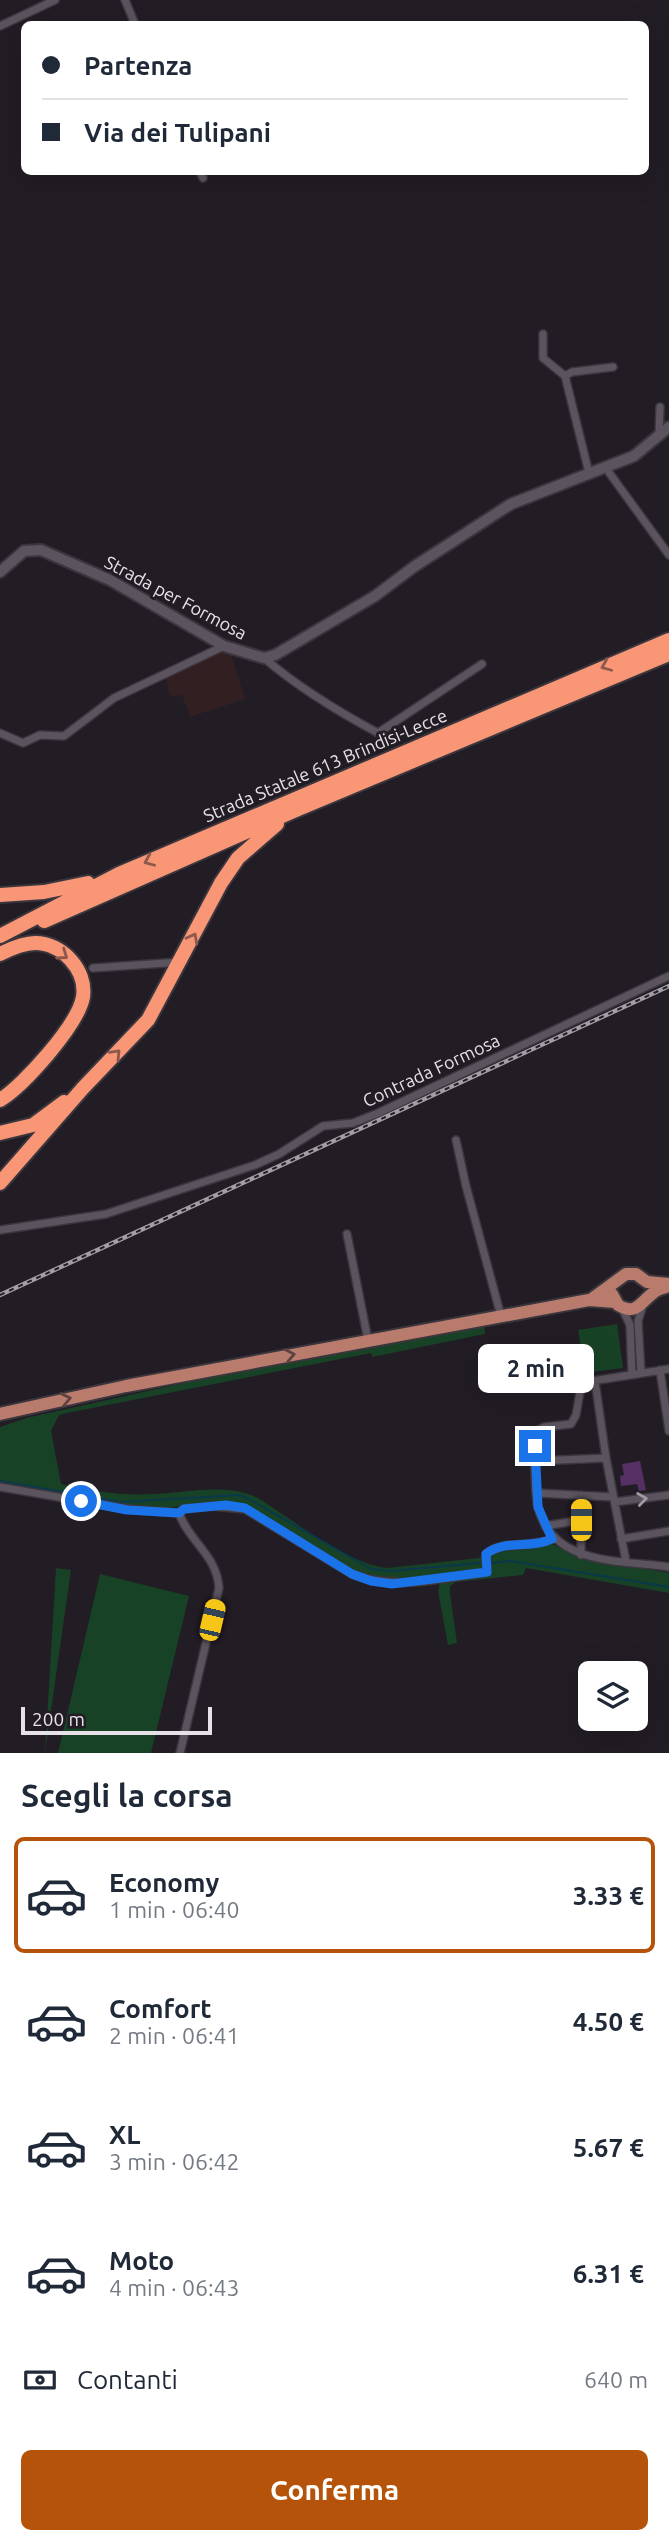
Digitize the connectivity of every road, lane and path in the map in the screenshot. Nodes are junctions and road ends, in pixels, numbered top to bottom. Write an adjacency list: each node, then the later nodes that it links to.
1 (55, 0): 4 (street)
2 (124, 0): 3 (street)
3 (134, 21)
4 (0, 26)
5 (543, 334): 7 (street)
6 (613, 367): 7 (street)
7 (565, 376): 12 (street)
8 (660, 407): 10 (street)
9 (669, 427): 10 (street)
10 (659, 436): 11 (street)
11 (605, 467): 12 (street); 13 (street)
12 (589, 473): 18 (street)
13 (669, 555)
14 (0, 572): 16 (street, Strada per Formosa)
15 (669, 640): 22 (highway, Strada Statale 613 Brindisi-Lecce, one-way to 22)
16 (224, 646): 18 (street, Strada per Formosa); 20 (street)
17 (669, 654): 21 (highway, Strada Statale 613 Brindisi-Lecce)
18 (264, 658): 19 (street, Strada per Formosa)
19 (482, 664)
20 (0, 733)
21 (298, 809): 25 (highway, Strada Statale 613 Brindisi-Lecce); 27 (highway, one-way to 21)
22 (119, 874): 23 (highway); 24 (highway, Strada Statale 613 Brindisi-Lecce)
23 (0, 895)
24 (0, 936)
25 (0, 945)
26 (0, 954): 31 (highway, one-way to 31)
27 (180, 962): 28 (street); 30 (highway, one-way to 27)
28 (93, 968)
29 (669, 976): 35 (street, Contrada Formosa)
30 (83, 1088): 32 (highway); 34 (highway)
31 (0, 1100)
32 (0, 1133)
33 (456, 1140): 43 (street)
34 (0, 1184)
35 (0, 1230)
36 (347, 1234): 44 (street)
37 (645, 1280): 38 (main road); 39 (main road); 41 (main road)
38 (614, 1283): 40 (main road); 42 (main road)
39 (669, 1285): 41 (main road)
40 (589, 1300): 42 (main road); 43 (main road)
41 (646, 1301): 42 (main road); 47 (street)
42 (618, 1304): 48 (street)
43 (501, 1316): 44 (main road)
44 (368, 1340): 51 (main road, one-way to 44)
45 (669, 1369): 46 (street)
46 (660, 1370): 47 (street); 50 (street)
47 (641, 1373): 48 (street)
48 (632, 1375): 49 (street)
49 (595, 1381): 53 (street); 54 (street)
50 (667, 1407): 52 (street)
51 (0, 1415)
52 (669, 1431)
53 (606, 1458): 54 (street); 59 (street)
54 (536, 1461): 56 (street)
55 (0, 1487): 60 (street)
56 (537, 1493): 57 (street); 62 (street)
57 (581, 1495): 59 (street); 61 (street)
58 (669, 1495): 59 (street, one-way to 58)
59 (614, 1499): 65 (street)
60 (179, 1513): 64 (street); 69 (street)
61 (581, 1520): 62 (street); 66 (street)
62 (545, 1526): 64 (street)
63 (669, 1531): 65 (street)
64 (552, 1539): 66 (street)
65 (621, 1539): 67 (street)
66 (581, 1555): 67 (street)
67 (626, 1561): 68 (street)
68 (669, 1567)
69 (180, 1753)

